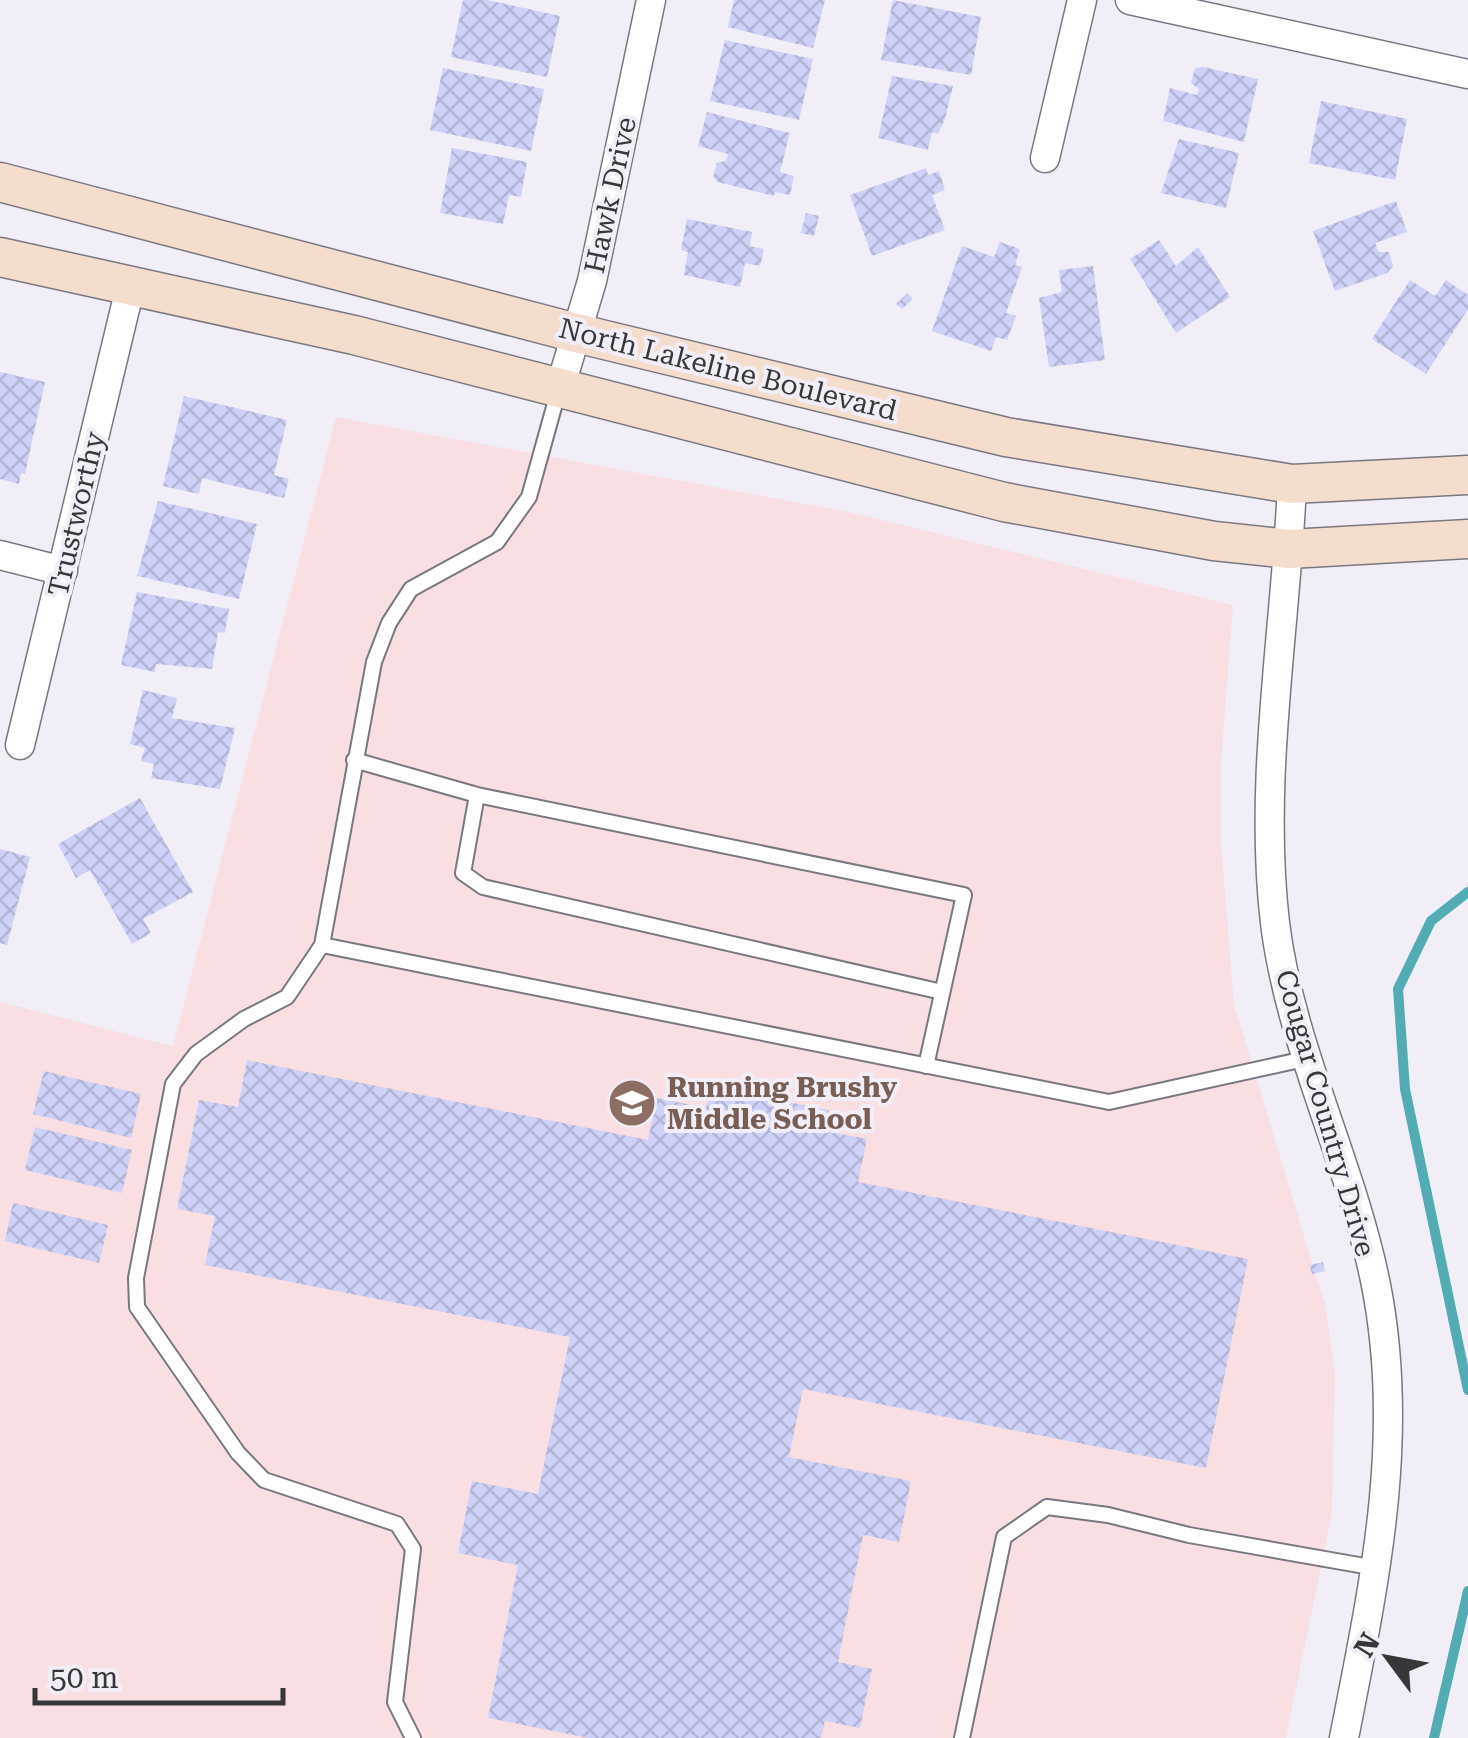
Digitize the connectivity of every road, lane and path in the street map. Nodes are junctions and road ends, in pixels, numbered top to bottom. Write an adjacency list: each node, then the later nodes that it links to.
1 (651, 0): 9 (street, Hawk Drive)
2 (1082, 0): 5 (street)
3 (1130, 0): 4 (street)
4 (1468, 74)
5 (1045, 158)
6 (0, 182): 9 (main road, North Lakeline Boulevard)
7 (0, 257): 8 (main road)
8 (130, 284): 10 (main road); 16 (street, Trustworthy)
9 (576, 333): 10 (street, Hawk Drive); 12 (main road, North Lakeline Boulevard)
10 (560, 388): 14 (main road); 18 (lane)
11 (1468, 475): 12 (main road, North Lakeline Boulevard)
12 (1292, 484): 14 (street, Cougar Country Drive)
13 (1468, 538): 14 (main road)
14 (1289, 549): 22 (street, Cougar Country Drive)
15 (0, 555): 16 (street)
16 (64, 570): 17 (street, Trustworthy)
17 (20, 745)
18 (354, 760): 19 (lane); 20 (lane)
19 (477, 795): 21 (lane); 21 (lane)
20 (322, 945): 23 (lane); 25 (lane)
21 (942, 992): 23 (lane)
22 (1309, 1058): 23 (lane); 24 (street, Cougar Country Drive)
23 (926, 1066)
24 (1377, 1568): 26 (lane); 27 (street, Cougar Country Drive)
25 (412, 1738)
26 (962, 1738)
27 (1344, 1738)

